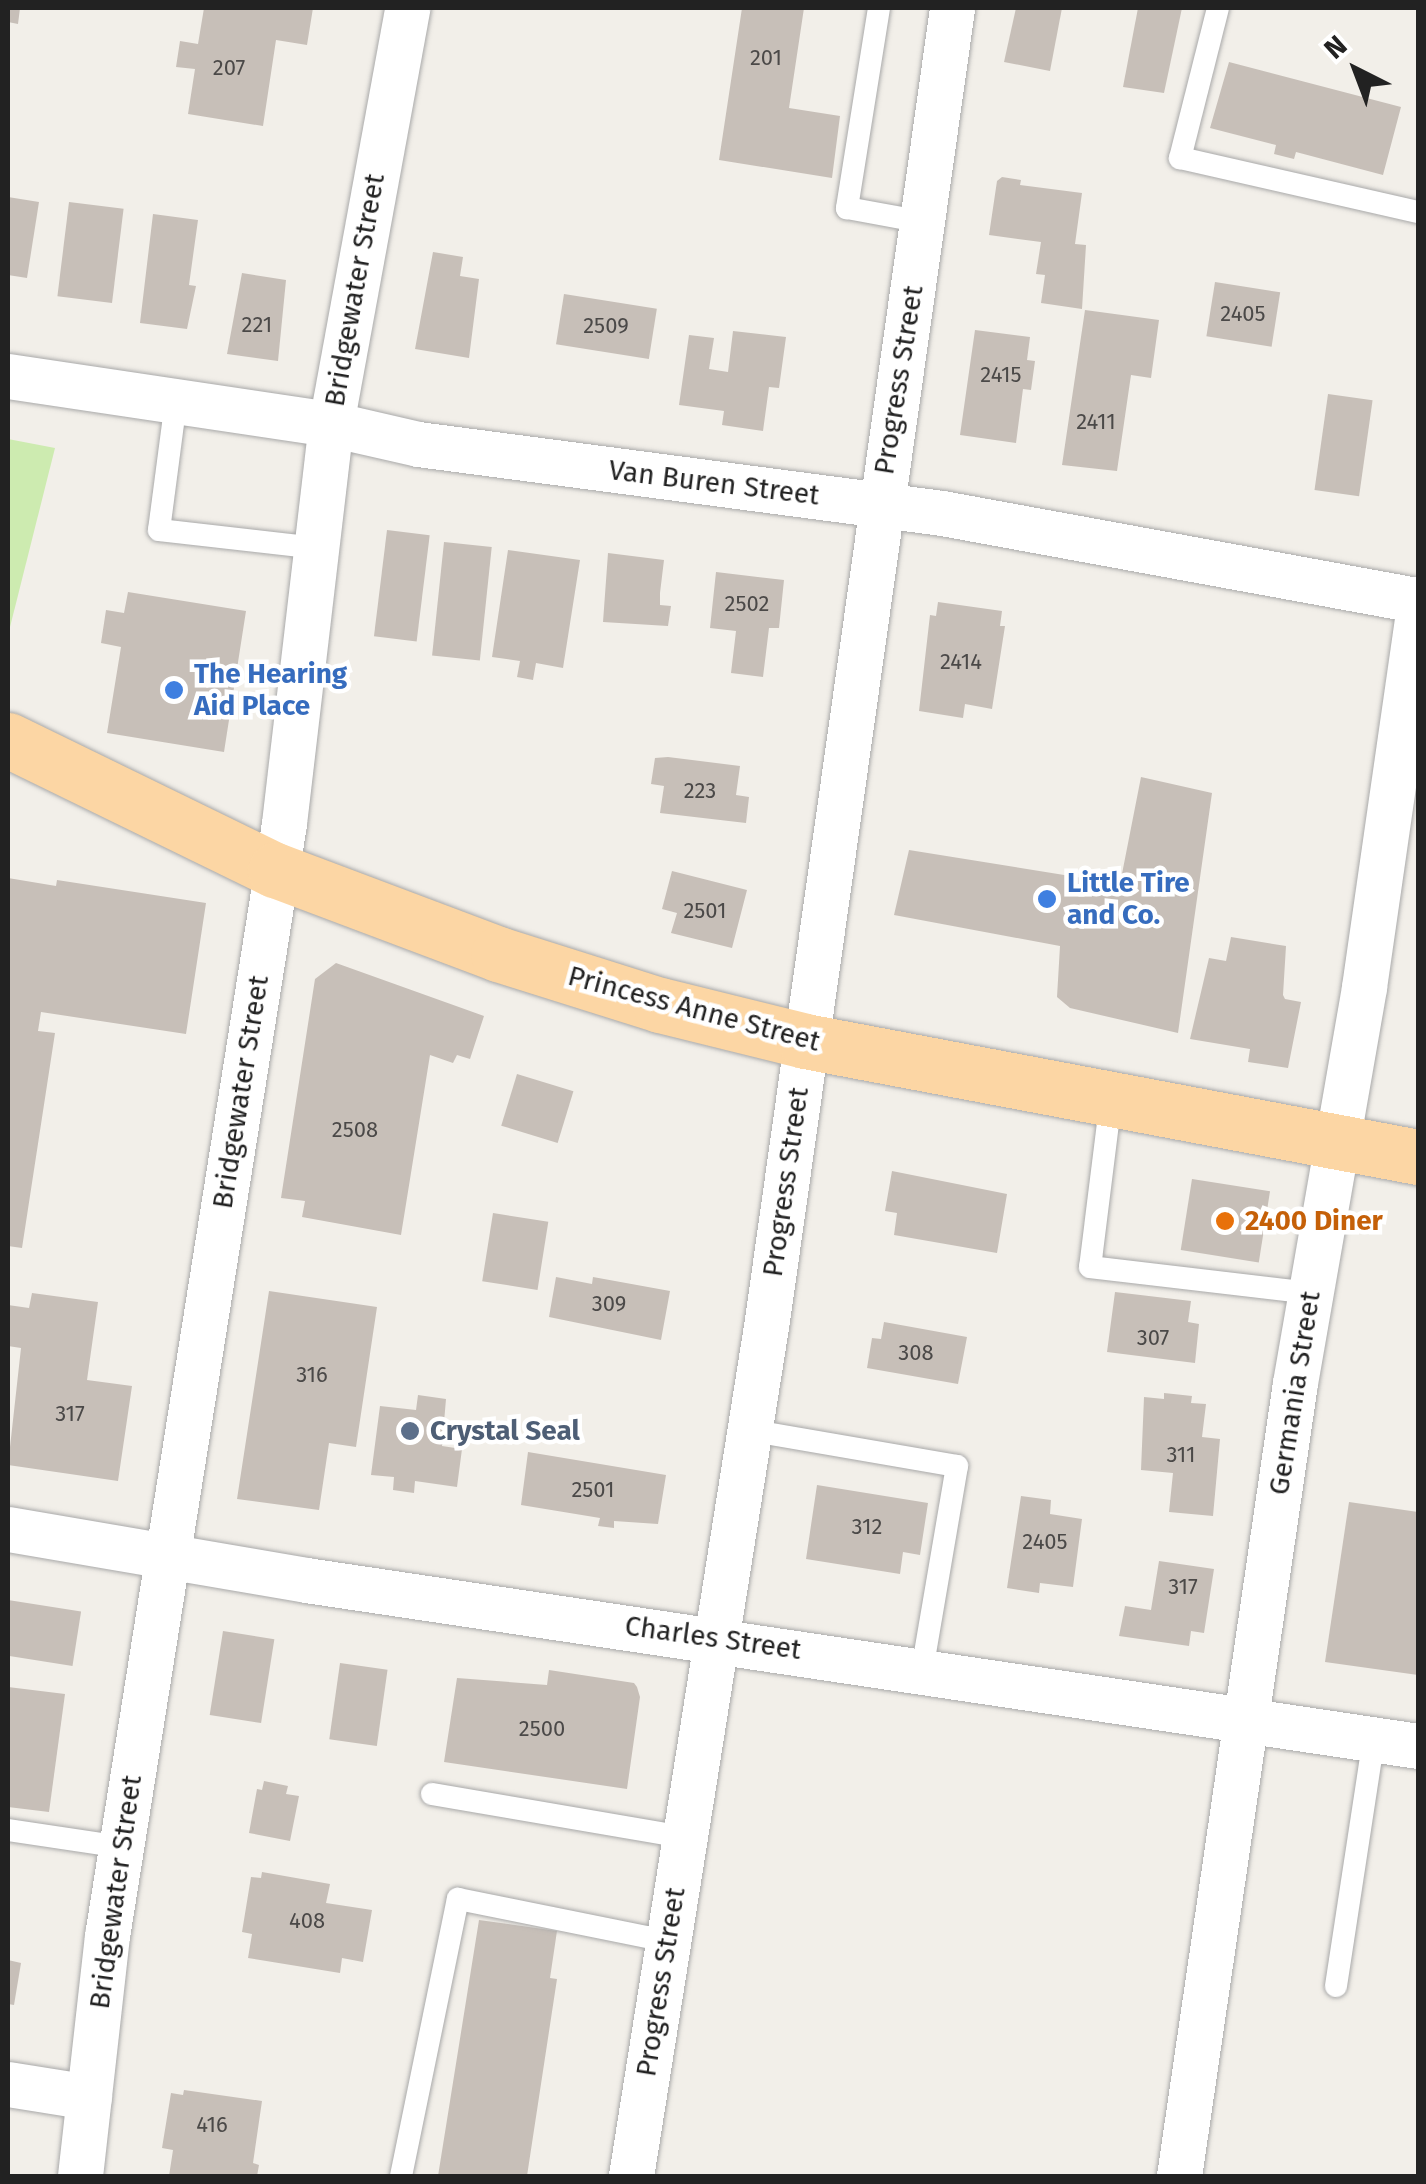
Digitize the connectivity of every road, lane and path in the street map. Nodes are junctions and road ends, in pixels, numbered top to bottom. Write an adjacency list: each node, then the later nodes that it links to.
1 (406, 8): 9 (street, Bridgewater Street)
2 (879, 8): 6 (lane)
3 (952, 8): 6 (street, Progress Street)
4 (1218, 8): 5 (lane)
5 (1418, 212)
6 (923, 222): 10 (street, Progress Street)
7 (8, 376): 8 (street, Van Buren Street)
8 (176, 402): 9 (street, Van Buren Street); 11 (lane)
9 (331, 424): 10 (street, Van Buren Street); 11 (street, Bridgewater Street)
10 (879, 505): 12 (street, Van Buren Street); 15 (street, Progress Street)
11 (316, 548): 14 (street, Bridgewater Street)
12 (1418, 616): 17 (street, Germania Street)
13 (8, 740): 14 (main road, Princess Anne Street)
14 (276, 870): 15 (main road, Princess Anne Street); 22 (street, Bridgewater Street)
15 (805, 1041): 16 (main road, Princess Anne Street); 20 (street, Progress Street)
16 (1110, 1099): 17 (main road, Princess Anne Street); 19 (lane)
17 (1337, 1142): 18 (main road, Princess Anne Street); 19 (street, Germania Street)
18 (1418, 1157)
19 (1311, 1293): 25 (street, Germania Street)
20 (748, 1430): 23 (street, Progress Street); 24 (lane)
21 (8, 1529): 22 (street, Charles Street)
22 (168, 1556): 23 (street, Charles Street); 31 (street, Bridgewater Street)
23 (713, 1637): 24 (street, Charles Street); 30 (street, Progress Street)
24 (922, 1670): 25 (street, Charles Street)
25 (1245, 1719): 26 (street, Charles Street); 39 (street, Germania Street)
26 (1374, 1739): 27 (street, Charles Street); 33 (lane)
27 (1418, 1746)
28 (432, 1794): 30 (lane)
29 (8, 1830): 31 (lane)
30 (683, 1838): 32 (street, Progress Street)
31 (122, 1847): 35 (street, Bridgewater Street)
32 (667, 1941): 37 (lane); 38 (street, Progress Street)
33 (1336, 1986)
34 (8, 2084): 35 (street)
35 (89, 2097): 36 (street, Bridgewater Street)
36 (80, 2176)
37 (401, 2176)
38 (631, 2176)
39 (1179, 2176)

